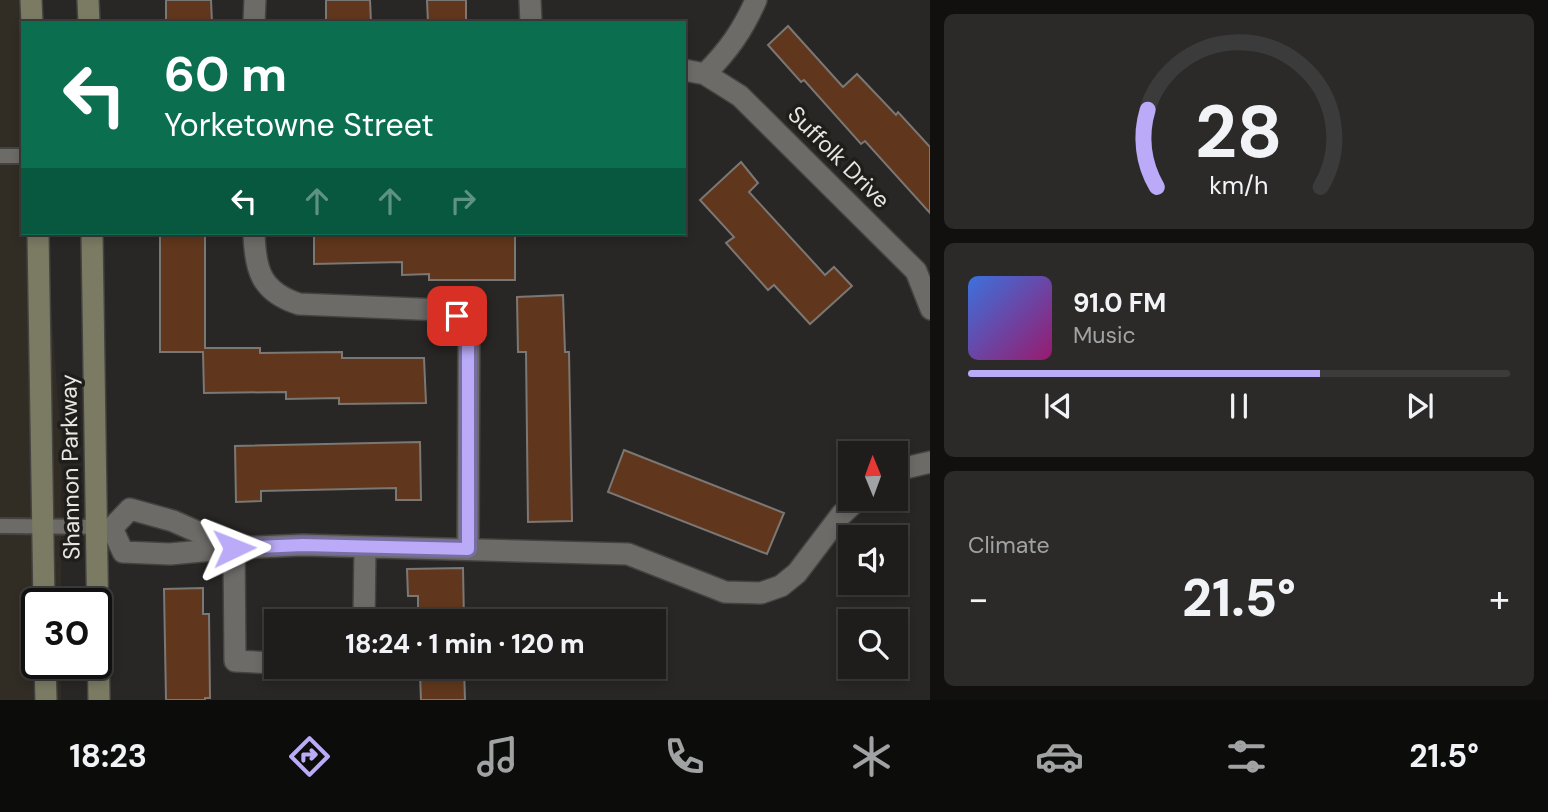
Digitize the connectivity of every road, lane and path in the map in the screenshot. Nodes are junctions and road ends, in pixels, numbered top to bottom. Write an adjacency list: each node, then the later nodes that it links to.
1 (31, 0): 6 (street)
2 (88, 0): 7 (street)
3 (255, 0): 8 (street)
4 (530, 0): 9 (street)
5 (756, 0): 10 (street)
6 (33, 21)
7 (89, 21)
8 (254, 21)
9 (531, 21)
10 (694, 72): 16 (street, Suffolk Drive)
11 (0, 156): 12 (lane)
12 (21, 156)
13 (38, 235): 22 (street, Shannon Parkway)
14 (92, 235): 21 (street, Shannon Parkway)
15 (254, 235): 25 (street)
16 (930, 309)
17 (930, 463): 18 (street)
18 (908, 467)
19 (845, 511): 25 (street)
20 (0, 526): 22 (lane)
21 (104, 527): 22 (lane); 24 (street); 24 (street); 31 (street, Shannon Parkway)
22 (43, 528): 26 (street, Shannon Parkway)
23 (365, 547): 24 (street); 25 (street); 27 (street)
24 (234, 548): 28 (street)
25 (468, 549)
26 (44, 588)
27 (364, 609)
28 (264, 662)
29 (45, 679): 30 (street)
30 (46, 700)
31 (99, 700)

